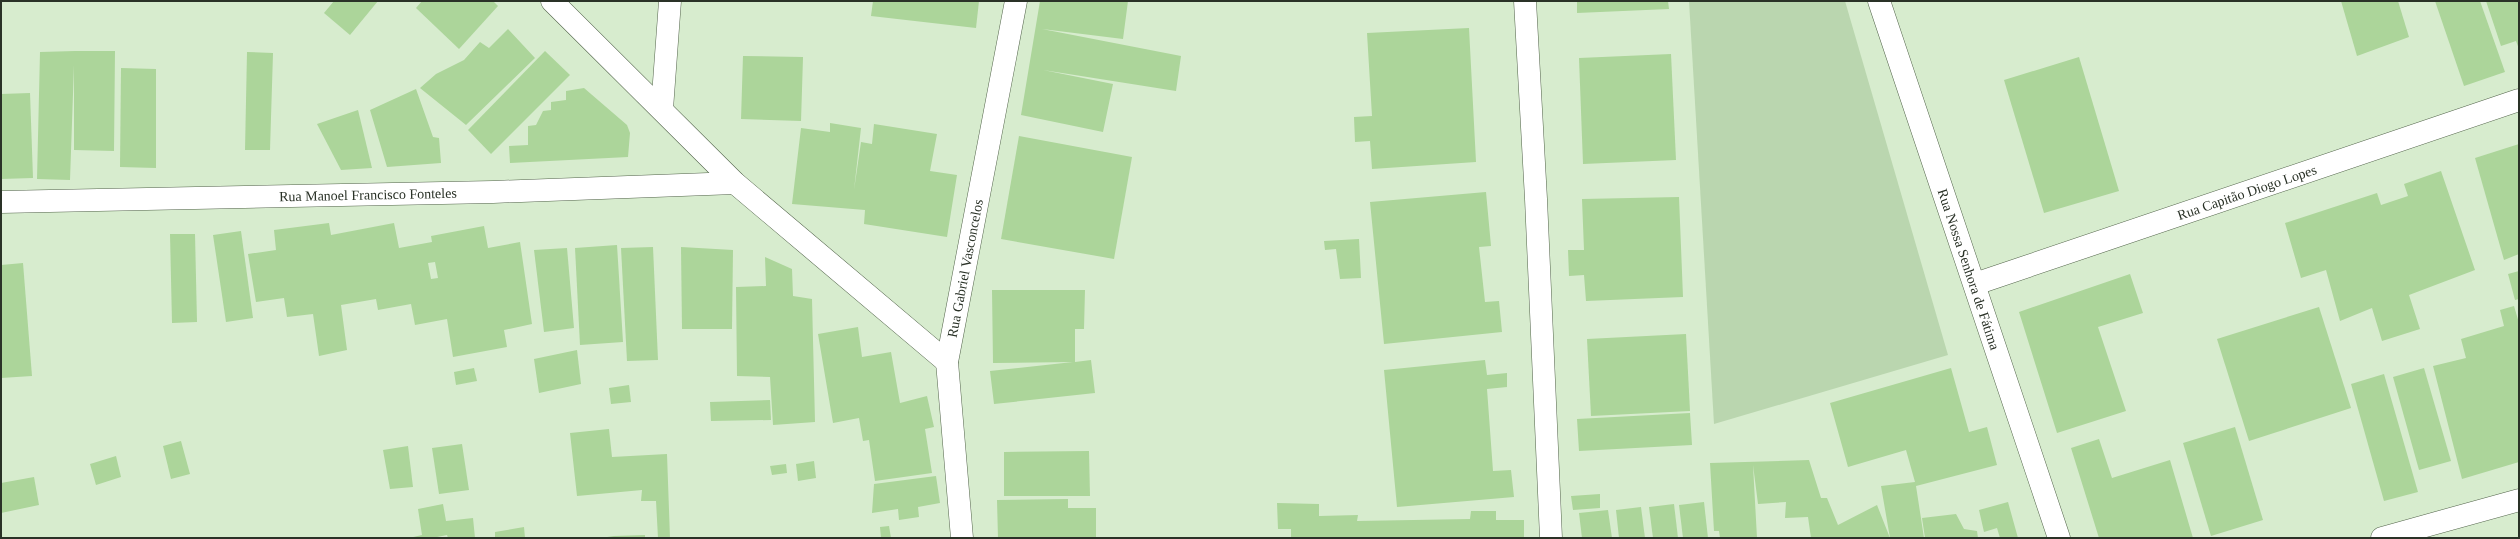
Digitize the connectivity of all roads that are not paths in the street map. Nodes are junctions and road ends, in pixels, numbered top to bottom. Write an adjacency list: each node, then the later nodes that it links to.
1 (552, 1): 7 (street)
2 (670, 1): 7 (street)
3 (1016, 1): 11 (street, Rua Gabriel Vasconcelos)
4 (1525, 1): 14 (street)
5 (1879, 1): 10 (street, Rua Nossa Senhora de Fátima)
6 (2519, 100): 10 (street, Rua Capitão Diogo Lopes)
7 (662, 109): 8 (street)
8 (735, 183): 9 (street, Rua Manoel Francisco Fonteles); 11 (street)
9 (1, 202)
10 (1975, 284): 15 (street, Rua Nossa Senhora de Fátima)
11 (947, 362): 13 (street, Rua Gabriel Vasconcelos)
12 (2519, 500): 16 (street)
13 (962, 538)
14 (1550, 538)
15 (2059, 538)
16 (2382, 538)

